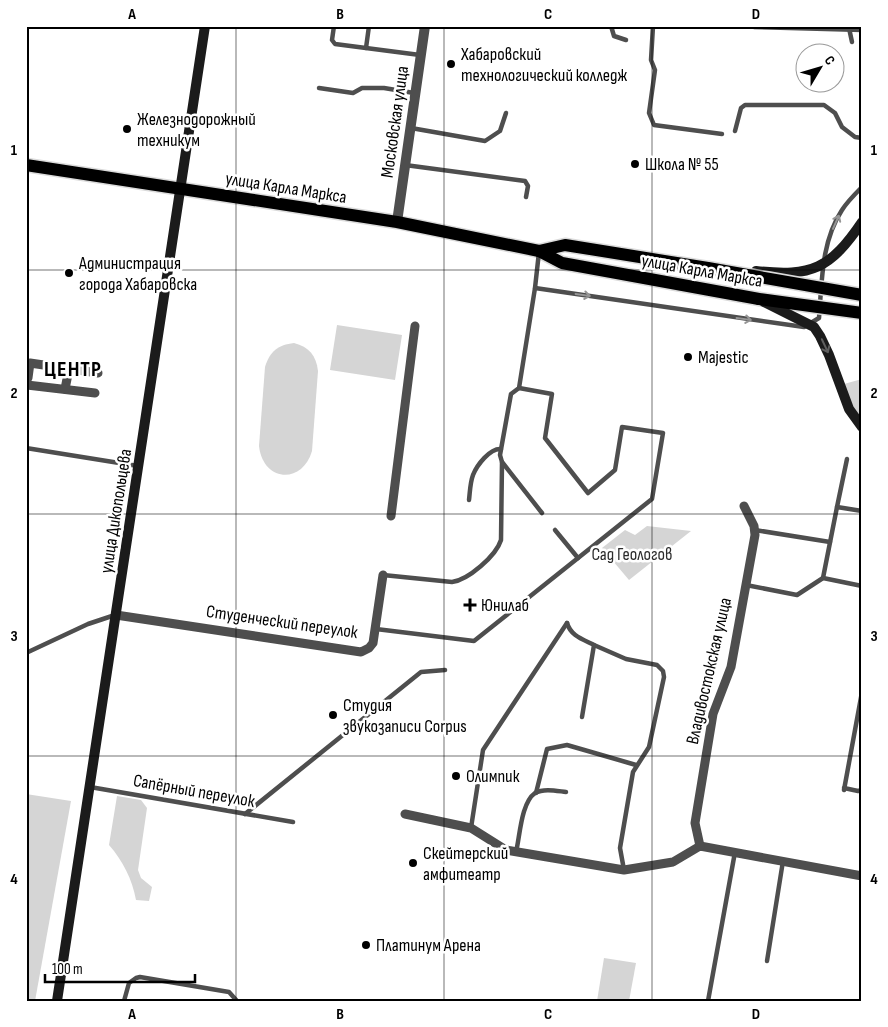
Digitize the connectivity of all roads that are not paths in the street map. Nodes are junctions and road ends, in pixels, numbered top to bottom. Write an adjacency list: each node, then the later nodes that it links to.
1 (205, 26): 24 (main road, улица Дикопольцева)
2 (334, 26): 12 (lane)
3 (368, 26): 12 (lane)
4 (426, 26): 13 (street, Московская улица)
5 (611, 26): 10 (lane)
6 (653, 26): 19 (lane)
7 (754, 27): 8 (lane)
8 (849, 28): 9 (lane); 11 (lane)
9 (862, 30)
10 (626, 40)
11 (852, 42)
12 (366, 48): 13 (lane)
13 (421, 55): 15 (street, Московская улица)
14 (319, 88): 15 (lane)
15 (416, 93): 17 (street, Московская улица)
16 (506, 113): 17 (lane)
17 (411, 128): 22 (street, Московская улица)
18 (735, 131): 20 (lane)
19 (722, 134)
20 (862, 138)
21 (26, 165): 24 (main road, улица Карла Маркса)
22 (405, 166): 25 (lane); 26 (street, Московская улица)
23 (862, 187): 29 (lane, one-way to 23)
24 (180, 189): 26 (main road, улица Карла Маркса); 47 (main road, улица Дикопольцева)
25 (526, 197)
26 (397, 222): 28 (main road, улица Карла Маркса)
27 (862, 222): 29 (main road)
28 (539, 250): 30 (main road, улица Карла Маркса); 31 (lane); 33 (main road, улица Карла Маркса)
29 (824, 263): 30 (main road, bridge); 31 (lane, one-way to 29)
30 (708, 268): 32 (main road, улица Карла Маркса, bridge)
31 (535, 288): 39 (lane)
32 (862, 295)
33 (759, 299): 34 (main road, улица Карла Маркса, bridge); 42 (main road, one-way to 42, bridge)
34 (862, 314)
35 (415, 326): 53 (street)
36 (69, 369): 37 (street); 38 (street); 40 (street)
37 (98, 372)
38 (27, 382): 40 (street)
39 (519, 388): 44 (lane); 57 (lane)
40 (65, 389): 41 (street)
41 (95, 393)
42 (862, 427)
43 (26, 448): 47 (lane)
44 (502, 449): 46 (lane); 48 (lane)
45 (847, 459): 50 (lane)
46 (502, 462): 52 (lane); 58 (lane)
47 (140, 466): 62 (main road, улица Дикопольцева)
48 (469, 500)
49 (744, 506): 55 (street)
50 (836, 507): 51 (lane); 56 (lane)
51 (862, 512)
52 (542, 513)
53 (390, 516)
54 (555, 530): 57 (lane)
55 (755, 530): 56 (lane); 60 (street, Владивостокская улица)
56 (830, 542): 59 (lane)
57 (578, 558): 63 (lane)
58 (383, 574): 63 (street, Студенческий переулок)
59 (823, 578): 60 (lane); 61 (lane)
60 (746, 585): 78 (street, Владивостокская улица)
61 (862, 586)
62 (116, 614): 63 (street, Студенческий переулок); 65 (lane); 70 (main road, улица Дикопольцева)
63 (376, 629)
64 (594, 645): 68 (lane); 69 (lane); 77 (lane)
65 (26, 653)
66 (445, 670): 74 (lane)
67 (862, 692): 71 (lane)
68 (582, 717)
69 (636, 765): 73 (lane); 82 (lane)
70 (90, 787): 74 (lane, Сапёрный переулок); 85 (main road, улица Дикопольцева)
71 (862, 790)
72 (566, 792): 73 (lane)
73 (536, 793): 79 (lane)
74 (245, 814): 76 (lane, Сапёрный переулок)
75 (405, 814): 77 (street)
76 (293, 822)
77 (471, 828): 79 (street)
78 (700, 846): 80 (street); 82 (street)
79 (516, 852): 82 (street)
80 (735, 852): 81 (street); 88 (lane)
81 (783, 861): 83 (street); 84 (lane)
82 (624, 870)
83 (862, 876)
84 (767, 961)
85 (57, 1000)
86 (124, 1001): 87 (lane)
87 (237, 1001)
88 (708, 1001)

